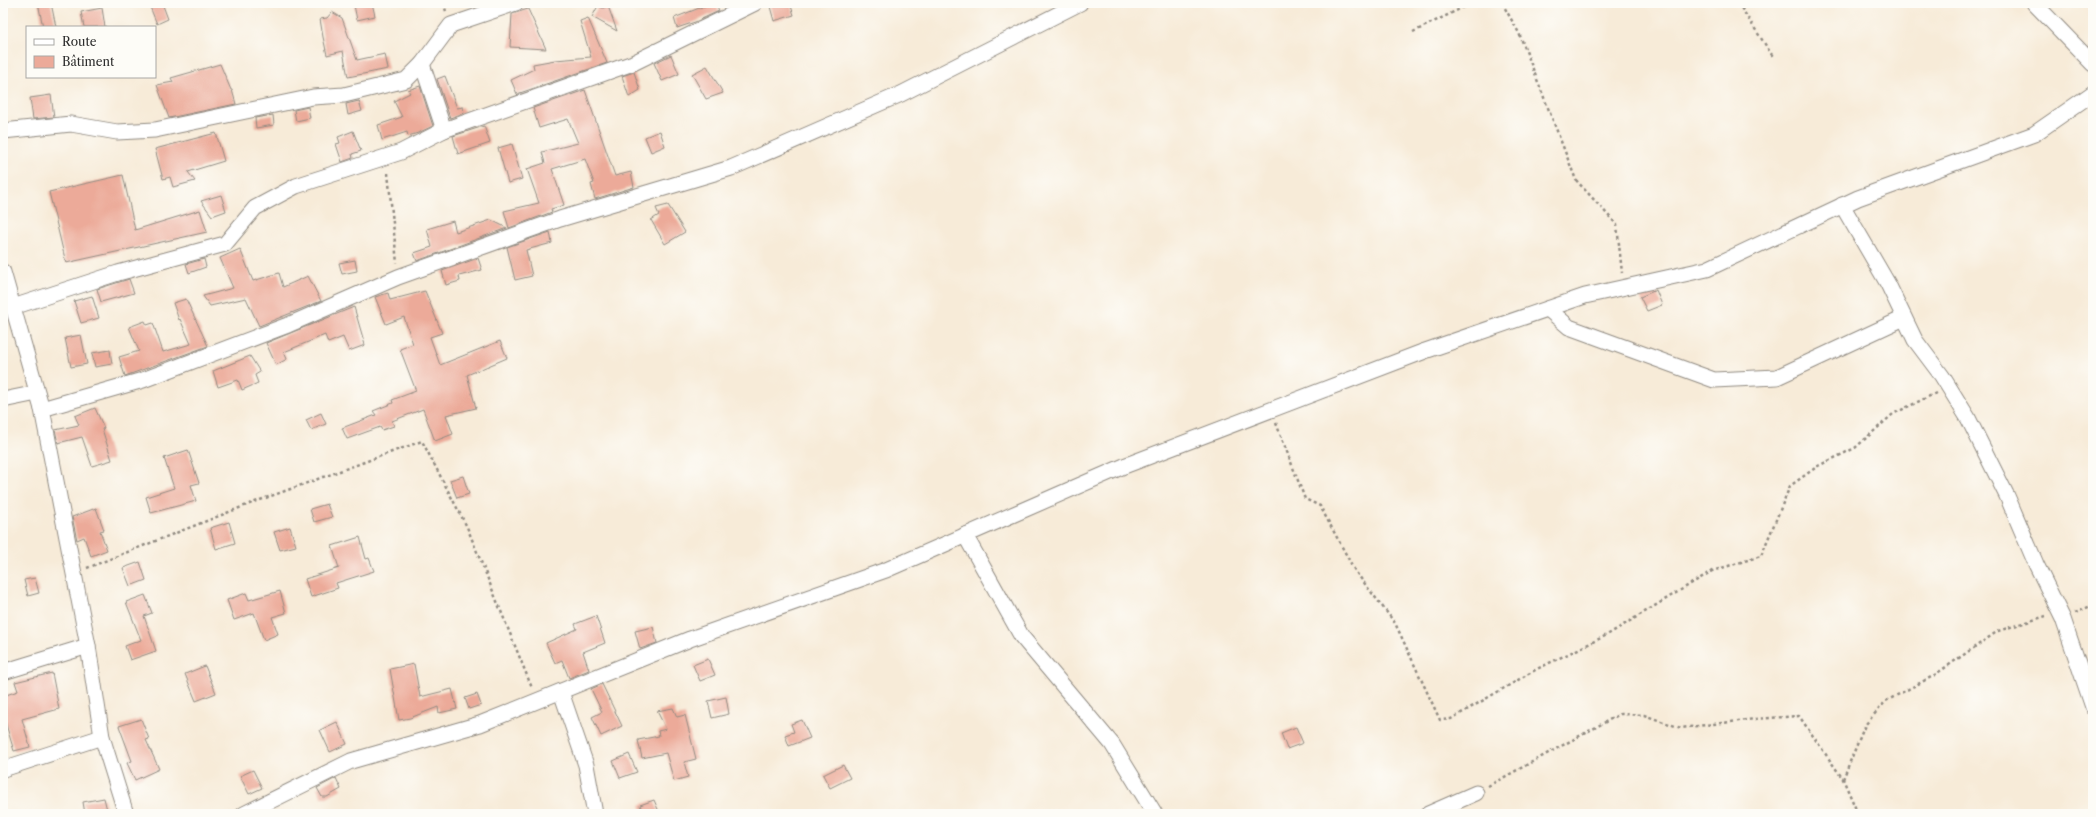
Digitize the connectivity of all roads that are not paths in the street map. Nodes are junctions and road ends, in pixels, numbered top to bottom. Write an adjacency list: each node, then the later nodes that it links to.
1 (516, 3): 5 (street)
2 (755, 3): 8 (street)
3 (1080, 3): 17 (street)
4 (2034, 3): 6 (street)
5 (422, 64): 8 (street); 9 (street)
6 (2093, 64)
7 (2093, 93): 10 (street)
8 (444, 130): 12 (street)
9 (3, 131)
10 (1842, 205): 13 (street); 14 (street)
11 (4, 278): 12 (street)
12 (13, 307): 15 (street)
13 (1548, 309): 14 (street); 18 (street)
14 (1904, 318): 22 (street)
15 (37, 392): 16 (street); 17 (street)
16 (3, 400)
17 (42, 409): 19 (street)
18 (965, 535): 21 (street); 29 (street)
19 (88, 646): 20 (street); 23 (street)
20 (3, 672)
21 (560, 692): 27 (street); 28 (street)
22 (2093, 706)
23 (102, 736): 24 (street); 26 (street)
24 (3, 769)
25 (1476, 793): 30 (street)
26 (126, 814)
27 (244, 814)
28 (595, 814)
29 (1155, 814)
30 (1428, 814)

